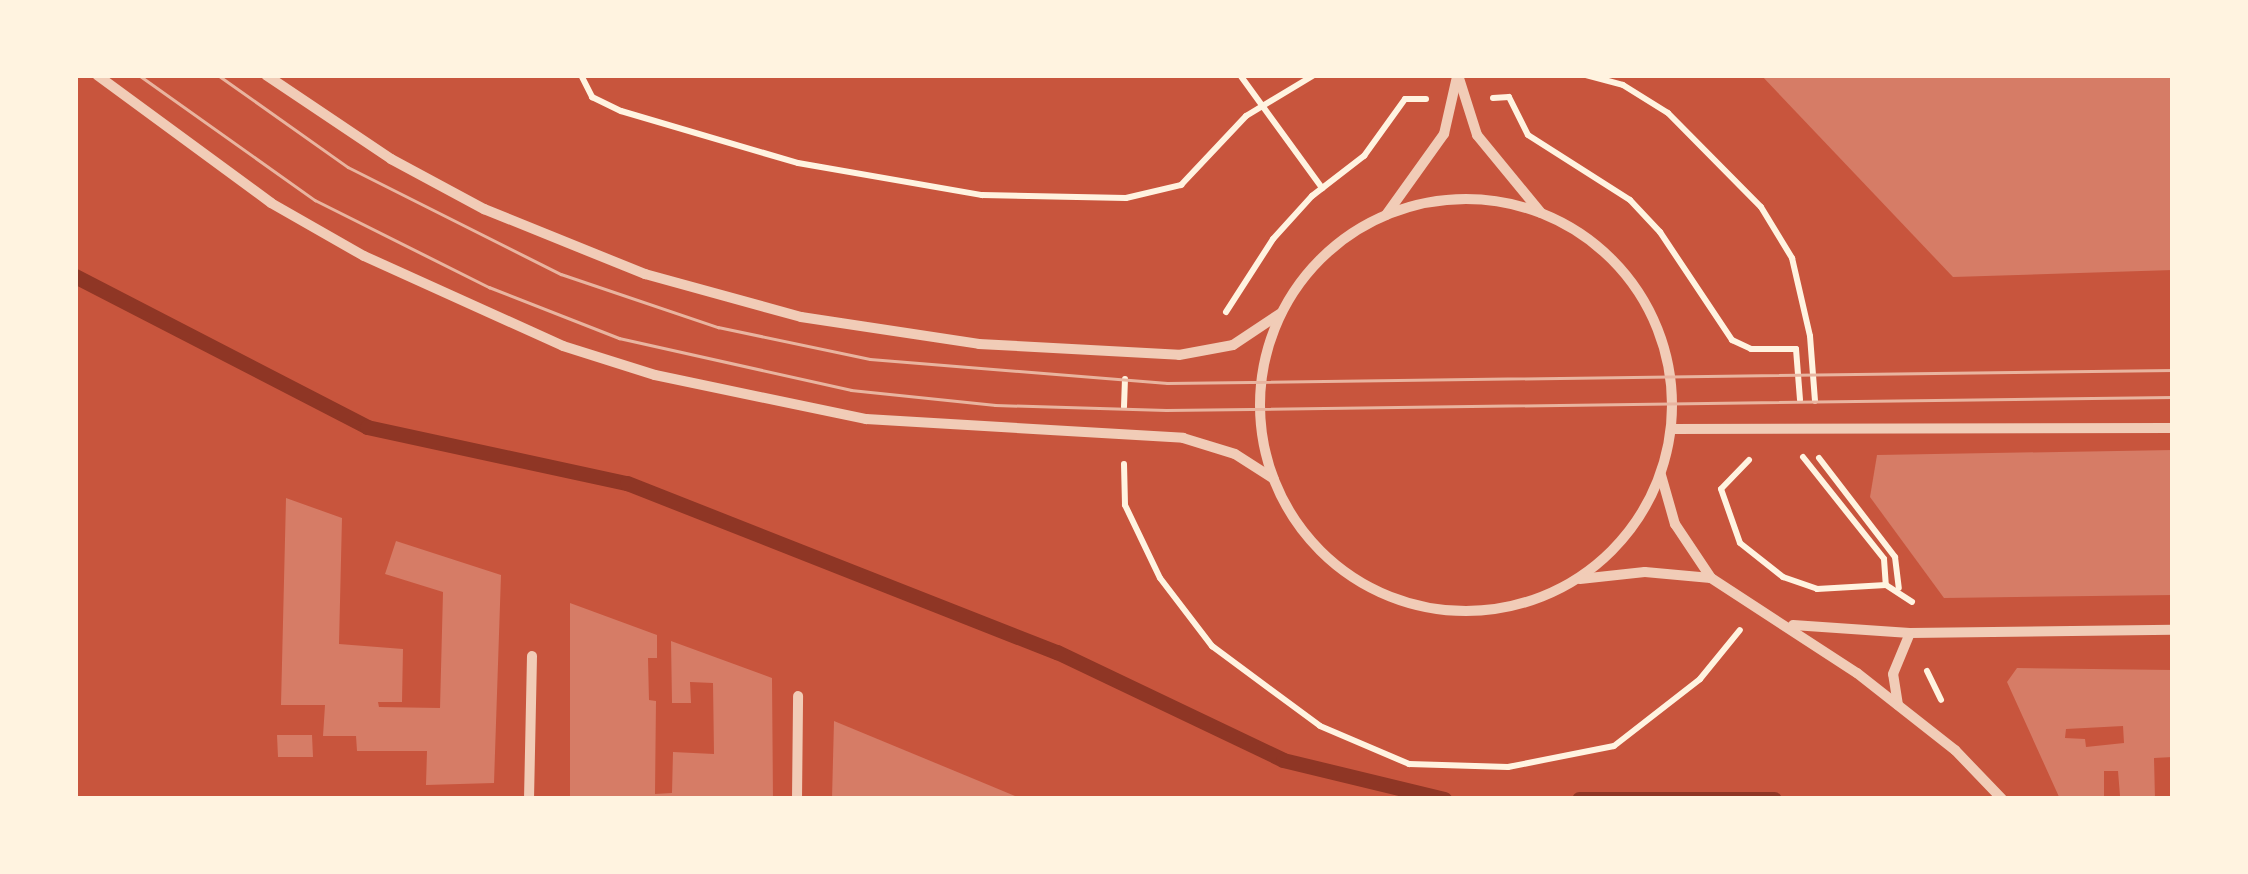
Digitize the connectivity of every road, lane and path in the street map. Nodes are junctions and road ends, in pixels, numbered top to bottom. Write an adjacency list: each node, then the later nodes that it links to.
1 (97, 75): 18 (street)
2 (266, 75): 14 (street)
3 (581, 75): 8 (path)
4 (1240, 75): 8 (path)
5 (1314, 75): 8 (path)
6 (1458, 75): 7 (street)
7 (1458, 98): 9 (path); 10 (street); 11 (street); 16 (path)
8 (1262, 106): 9 (path)
9 (1322, 188): 13 (path)
10 (1542, 214): 11 (street); 15 (street)
11 (1386, 216): 12 (street)
12 (1282, 312): 14 (street); 21 (street)
13 (1211, 326)
14 (1126, 354): 18 (path)
15 (1671, 428): 16 (street); 20 (street)
16 (1801, 428): 17 (street); 25 (path)
17 (2173, 428)
18 (1123, 434): 21 (street); 26 (path)
19 (1765, 452): 22 (path)
20 (1661, 474): 23 (street); 24 (street)
21 (1274, 479): 24 (street)
22 (1783, 577): 25 (path); 26 (path)
23 (1712, 578): 24 (street); 26 (street)
24 (1574, 580)
25 (1886, 585): 29 (path)
26 (1758, 608): 27 (street)
27 (1787, 624): 30 (street); 33 (street)
28 (2173, 630): 29 (street)
29 (1939, 632): 30 (street)
30 (1910, 633): 33 (street)
31 (532, 656): 34 (street)
32 (798, 696): 35 (street)
33 (1898, 704): 36 (street)
34 (529, 799)
35 (798, 799)
36 (2002, 799)

